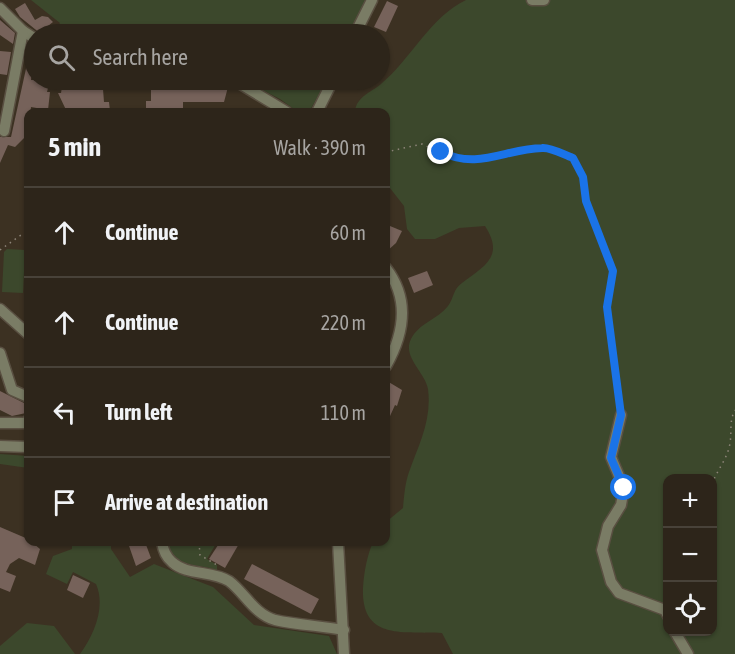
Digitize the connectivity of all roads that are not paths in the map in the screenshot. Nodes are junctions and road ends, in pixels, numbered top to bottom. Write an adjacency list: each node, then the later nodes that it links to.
1 (372, 0): 5 (street)
2 (532, 0): 3 (street)
3 (544, 0)
4 (0, 8): 6 (street)
5 (360, 24)
6 (23, 31): 11 (street)
7 (251, 90): 9 (street)
8 (328, 90): 10 (street)
9 (280, 108)
10 (319, 108)
11 (4, 130)
12 (390, 273): 16 (street)
13 (0, 309): 14 (street)
14 (24, 330)
15 (0, 353): 18 (street)
16 (390, 358)
17 (0, 384): 18 (street)
18 (12, 390): 19 (street)
19 (24, 395)
20 (621, 415): 27 (street)
21 (0, 423): 22 (street)
22 (24, 423)
23 (0, 446): 24 (street)
24 (24, 447)
25 (164, 546): 28 (street)
26 (338, 546): 28 (street)
27 (663, 612)
28 (344, 630): 30 (street)
29 (677, 636): 31 (street)
30 (344, 654)
31 (688, 654)

